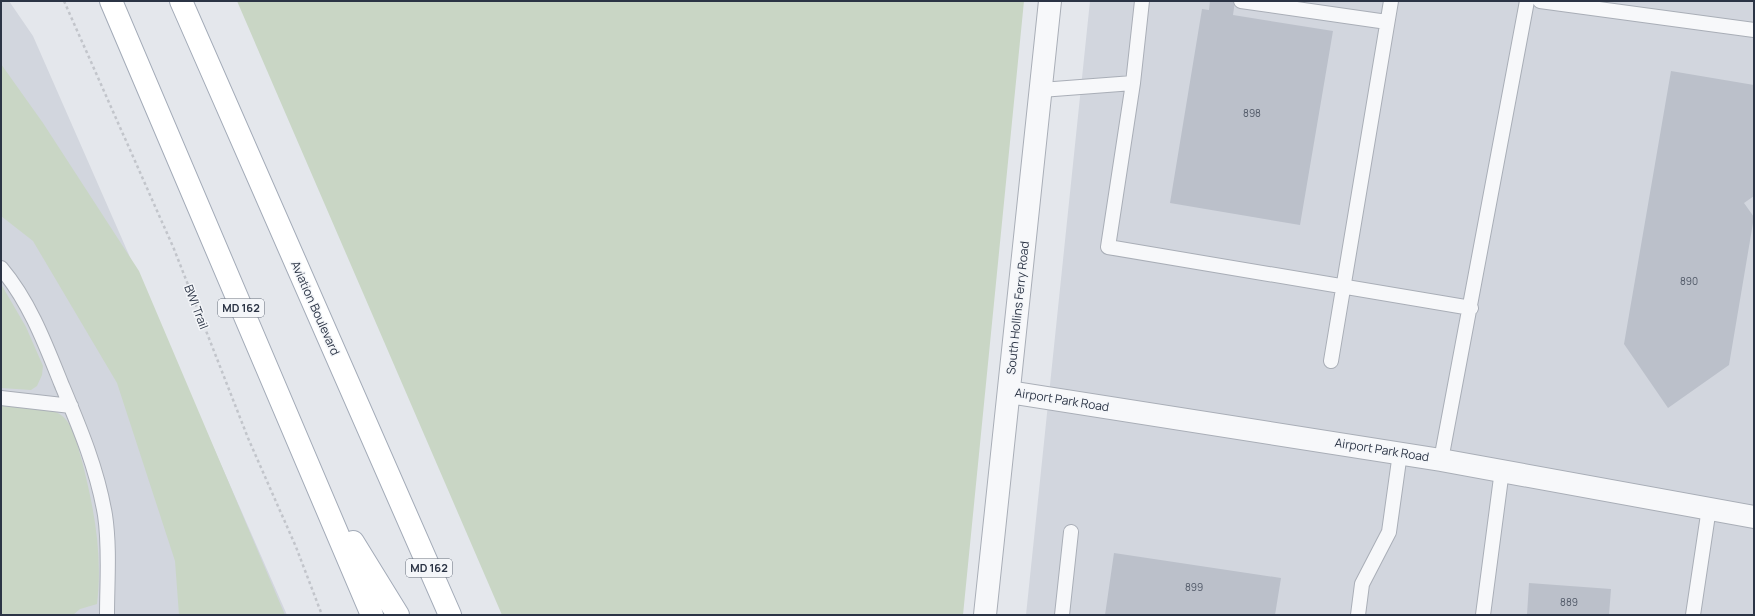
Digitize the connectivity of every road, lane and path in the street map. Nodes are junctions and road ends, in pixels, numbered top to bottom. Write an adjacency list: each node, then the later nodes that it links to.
1 (64, 1): 29 (path, BWI Trail)
2 (110, 1): 24 (main road, MD 162)
3 (181, 1): 32 (main road, Aviation Boulevard / MD 162)
4 (1050, 1): 13 (street, South Hollins Ferry Road)
5 (1142, 1): 12 (lane)
6 (1241, 1): 10 (lane)
7 (1391, 1): 10 (lane)
8 (1527, 1): 16 (lane)
9 (1540, 1): 11 (lane)
10 (1387, 22): 15 (lane)
11 (1754, 30)
12 (1133, 83): 13 (lane); 15 (lane)
13 (1041, 90): 18 (street, South Hollins Ferry Road)
14 (1, 268): 20 (lane)
15 (1343, 287): 16 (lane); 17 (lane)
16 (1471, 308): 22 (lane)
17 (1330, 361)
18 (1009, 392): 21 (street, Airport Park Road); 33 (street, South Hollins Ferry Road)
19 (1, 398): 20 (lane)
20 (71, 406): 28 (lane)
21 (1400, 453): 22 (street, Airport Park Road); 35 (lane)
22 (1441, 460): 23 (street, Airport Park Road)
23 (1502, 470): 25 (street, Airport Park Road); 36 (lane)
24 (314, 480): 30 (main road, MD 162); 31 (main road)
25 (1709, 508): 26 (street, Airport Park Road); 37 (lane)
26 (1754, 517)
27 (1071, 532): 34 (lane)
28 (106, 615)
29 (322, 615)
30 (372, 615)
31 (398, 615)
32 (450, 615)
33 (985, 615)
34 (1062, 615)
35 (1358, 615)
36 (1483, 615)
37 (1693, 615)

